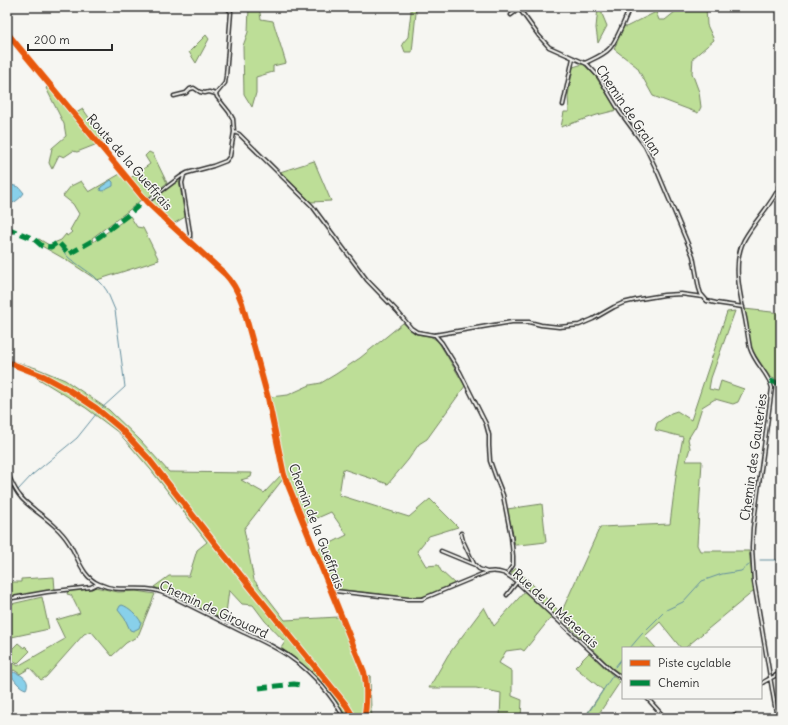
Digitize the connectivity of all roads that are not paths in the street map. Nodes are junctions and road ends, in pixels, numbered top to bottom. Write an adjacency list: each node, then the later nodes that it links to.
1 (223, 7): 8 (street)
2 (630, 7): 7 (street)
3 (519, 8): 4 (street); 6 (street, Chemin de Gralan)
4 (511, 15)
5 (7, 33): 14 (street, Route de la Gueffrais)
6 (573, 58): 7 (street, Chemin de Gralan); 10 (street)
7 (585, 63): 17 (street, Chemin de Gralan)
8 (216, 94): 9 (street); 11 (street)
9 (174, 96)
10 (563, 105)
11 (234, 132): 12 (street); 19 (street)
12 (184, 175): 14 (street); 15 (street)
13 (781, 184): 18 (street, Chemin des Gauteries)
14 (147, 202): 15 (street, Route de la Gueffrais)
15 (190, 242): 16 (street, Route de la Gueffrais)
16 (225, 274): 30 (street, Chemin de la Gueffrais)
17 (703, 297): 18 (street); 19 (street)
18 (742, 307): 35 (street, Chemin des Gauteries)
19 (434, 335): 26 (street)
20 (7, 472): 29 (street)
21 (461, 533): 23 (street)
22 (441, 551): 23 (street)
23 (475, 565): 24 (street)
24 (479, 568): 25 (street); 27 (street)
25 (487, 572): 26 (street, Rue de la Ménerais); 27 (street, Rue de la Ménerais)
26 (507, 574): 28 (street, Rue de la Ménerais)
27 (478, 576): 30 (street, Rue de la Ménerais)
28 (517, 582): 31 (street); 34 (street, Rue de la Ménerais)
29 (97, 584): 32 (street); 41 (street, Chemin de Girouard)
30 (331, 592): 42 (street, Chemin de la Gueffrais)
31 (507, 595)
32 (7, 599)
33 (781, 672): 35 (street)
34 (622, 678)
35 (770, 678): 36 (street); 39 (street, Chemin des Gauteries)
36 (762, 683)
37 (648, 699): 43 (street)
38 (781, 707): 39 (street)
39 (776, 710): 45 (street, Chemin des Gauteries)
40 (734, 715): 44 (street)
41 (344, 718)
42 (364, 718)
43 (665, 718)
44 (731, 718)
45 (777, 718)

